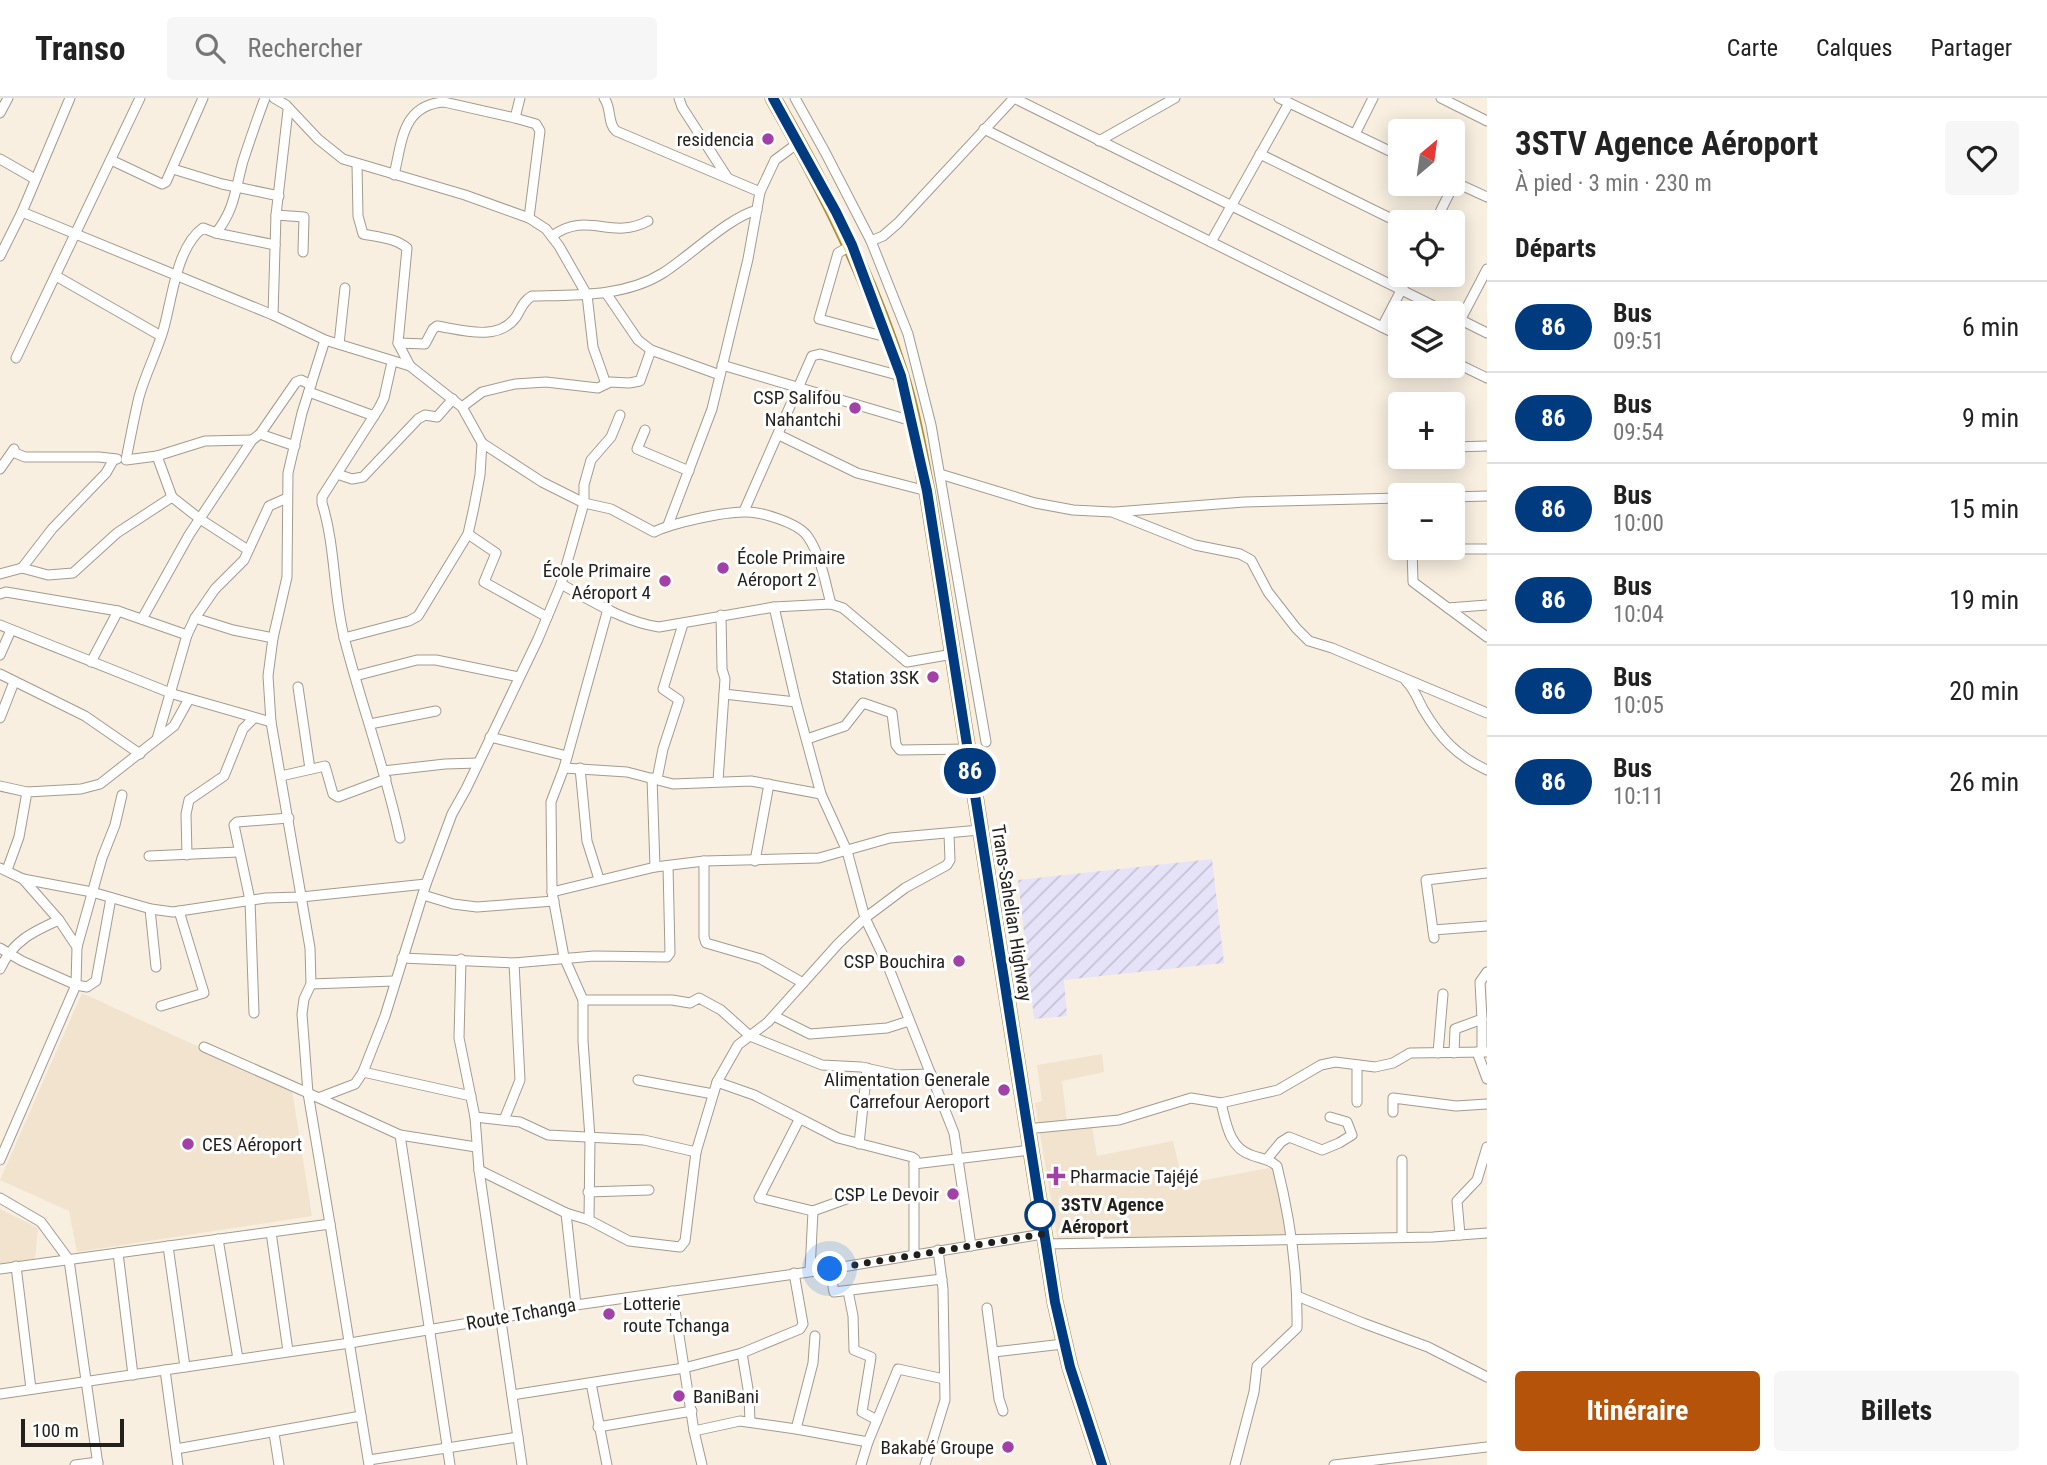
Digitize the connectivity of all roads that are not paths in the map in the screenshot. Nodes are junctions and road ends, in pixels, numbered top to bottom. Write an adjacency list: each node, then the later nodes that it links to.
1 (8, 98): 19 (street)
2 (70, 98): 34 (street)
3 (140, 98): 29 (street)
4 (202, 98): 31 (street)
5 (265, 98): 35 (street)
6 (274, 98): 18 (street)
7 (520, 98): 20 (street)
8 (604, 98): 33 (street)
9 (679, 98): 33 (street)
10 (773, 98): 25 (highway, Trans-Sahelian Highway)
11 (794, 98): 51 (street)
12 (1014, 98): 22 (street); 24 (street)
13 (1175, 98): 24 (street)
14 (1279, 98): 17 (street)
15 (1373, 98): 23 (street)
16 (1441, 98): 21 (street)
17 (1289, 103): 23 (street); 27 (street)
18 (288, 110): 30 (street); 38 (street)
19 (0, 113)
20 (515, 118): 32 (street); 45 (street)
21 (1487, 121)
22 (984, 129): 51 (street); 52 (street)
23 (1355, 134): 26 (street)
24 (1100, 141): 40 (street)
25 (798, 142): 37 (street); 54 (highway, Trans-Sahelian Highway)
26 (1388, 150)
27 (1260, 154): 40 (street); 44 (street)
28 (0, 159): 34 (street)
29 (111, 160): 31 (street); 48 (street)
30 (357, 165): 32 (street); 75 (street)
31 (173, 169): 35 (street)
32 (394, 175): 45 (street)
33 (728, 178): 37 (street)
34 (36, 179): 42 (street)
35 (237, 186): 38 (street); 47 (street)
36 (1465, 186): 39 (street)
37 (760, 192): 41 (street)
38 (279, 196): 43 (street)
39 (1487, 197)
40 (1231, 205): 52 (street); 62 (street)
41 (757, 210): 63 (street); 80 (street)
42 (23, 212): 48 (street); 50 (street)
43 (276, 215): 53 (street); 55 (street)
44 (1388, 217)
45 (529, 218): 49 (street)
46 (648, 221): 49 (street)
47 (216, 233): 53 (street); 59 (street)
48 (75, 235): 58 (street); 59 (street)
49 (552, 236): 64 (street)
50 (4, 238): 56 (street)
51 (871, 241): 107 (street)
52 (1211, 242): 69 (street)
53 (275, 245): 67 (street)
54 (852, 245): 73 (highway, Trans-Sahelian Highway); 73 (street)
55 (303, 252)
56 (0, 256)
57 (1487, 269): 66 (street)
58 (55, 276): 72 (street); 78 (street)
59 (176, 277): 67 (street); 72 (street)
60 (1403, 287): 62 (street)
61 (345, 288): 76 (street)
62 (1401, 290): 65 (street); 69 (street)
63 (606, 293): 64 (street); 77 (street)
64 (587, 295): 75 (street); 86 (street)
65 (1423, 301)
66 (1465, 301)
67 (273, 315): 74 (street)
68 (1465, 321): 71 (street)
69 (1382, 327): 70 (street)
70 (1388, 330)
71 (1487, 332)
72 (161, 336): 103 (street)
73 (886, 337): 84 (highway, Trans-Sahelian Highway)
74 (325, 340): 76 (street); 88 (street)
75 (398, 343): 81 (street)
76 (338, 344): 79 (street)
77 (651, 350): 83 (street); 86 (street)
78 (16, 358)
79 (391, 362): 81 (street); 92 (street)
80 (722, 365): 83 (street); 87 (street)
81 (410, 366): 89 (street)
82 (1465, 367): 85 (street)
83 (720, 375): 105 (street)
84 (901, 376): 87 (street); 93 (highway, Trans-Sahelian Highway)
85 (1487, 378)
86 (606, 383): 90 (street)
87 (798, 387): 93 (street); 95 (street)
88 (310, 388): 92 (street); 96 (street); 98 (street)
89 (453, 399): 90 (street); 106 (street)
90 (462, 407): 97 (street)
91 (620, 415): 114 (street)
92 (374, 416): 106 (street)
93 (912, 421): 108 (highway, Trans-Sahelian Highway)
94 (645, 430): 105 (street)
95 (779, 435): 108 (street); 115 (street)
96 (256, 437): 98 (street); 101 (street); 117 (street)
97 (482, 443): 114 (street); 119 (street)
98 (295, 446): 112 (street)
99 (1487, 446): 100 (street)
100 (1465, 447)
101 (157, 456): 103 (street); 110 (street)
102 (114, 459): 103 (street); 104 (street); 124 (street)
103 (126, 460)
104 (0, 469)
105 (689, 471): 118 (street)
106 (337, 474): 144 (street)
107 (940, 474): 116 (street); 167 (street)
108 (927, 491): 145 (highway, Trans-Sahelian Highway)
109 (1487, 496): 111 (street)
110 (172, 497): 117 (street); 124 (street)
111 (1465, 497)
112 (287, 498): 122 (street); 143 (street)
113 (1388, 498): 116 (street)
114 (584, 503): 118 (street); 126 (street)
115 (744, 512): 118 (street); 128 (street)
116 (1112, 512): 150 (street)
117 (200, 519): 122 (street); 137 (street)
118 (668, 525)
119 (468, 534): 135 (street); 144 (street)
120 (1465, 548): 121 (street)
121 (1487, 548)
122 (248, 550): 136 (street)
123 (1413, 560): 131 (street)
124 (22, 568): 125 (street)
125 (0, 573)
126 (561, 584): 132 (street); 135 (street)
127 (0, 594): 133 (street)
128 (831, 604): 130 (street); 145 (street)
129 (1487, 606): 131 (street)
130 (774, 607): 134 (street); 157 (street)
131 (1448, 608): 142 (street)
132 (608, 609): 138 (street); 170 (street)
133 (118, 611): 137 (street); 147 (street)
134 (721, 615): 138 (street); 155 (street)
135 (547, 617): 151 (street)
136 (195, 618): 141 (street); 143 (street)
137 (142, 619): 141 (street)
138 (683, 624): 178 (street)
139 (0, 625): 140 (street)
140 (11, 630): 146 (street); 147 (street)
141 (187, 635): 154 (street)
142 (1487, 637)
143 (273, 638): 162 (street)
144 (344, 638): 149 (street)
145 (953, 654): 168 (highway, Trans-Sahelian Highway)
146 (0, 655)
147 (91, 662): 154 (street)
148 (0, 674): 152 (street)
149 (355, 676): 151 (street); 163 (street)
150 (1399, 676): 159 (street); 175 (street)
151 (519, 677): 164 (street)
152 (14, 682): 160 (street); 169 (street)
153 (298, 687): 174 (street)
154 (170, 692): 156 (street); 165 (street)
155 (724, 694): 157 (street); 179 (street)
156 (189, 699): 161 (street); 165 (street)
157 (796, 702): 166 (street)
158 (436, 711): 163 (street)
159 (1487, 713)
160 (0, 718)
161 (254, 718): 162 (street); 191 (street)
162 (271, 722): 177 (street)
163 (370, 724): 176 (street)
164 (490, 737): 170 (street); 171 (street)
165 (157, 739): 169 (street)
166 (807, 739): 168 (street); 183 (street)
167 (986, 742)
168 (967, 749): 186 (highway, Trans-Sahelian Highway)
169 (140, 754): 182 (street)
170 (567, 756): 172 (street)
171 (478, 763): 176 (street); 201 (street)
172 (564, 768): 173 (street); 204 (street)
173 (580, 768): 178 (street); 200 (street)
174 (310, 769): 176 (street); 177 (street)
175 (1487, 770)
176 (385, 775): 188 (street)
177 (281, 776): 185 (street)
178 (654, 779): 179 (street); 196 (street)
179 (718, 781): 180 (street)
180 (769, 784): 183 (street); 194 (street)
181 (0, 786): 182 (street)
182 (27, 792): 197 (street)
183 (821, 794): 189 (street)
184 (122, 795): 202 (street)
185 (289, 818): 190 (street); 205 (street)
186 (979, 830): 187 (street); 257 (highway, Trans-Sahelian Highway)
187 (949, 834): 189 (street); 210 (street)
188 (400, 838)
189 (847, 851): 194 (street); 210 (street)
190 (238, 852): 191 (street); 207 (street)
191 (187, 855): 192 (street)
192 (149, 856)
193 (704, 861): 194 (street); 195 (street); 224 (street)
194 (755, 861)
195 (668, 866): 196 (street); 215 (street)
196 (655, 867): 200 (street)
197 (3, 869): 199 (street)
198 (1487, 873): 212 (street)
199 (23, 879): 202 (street); 211 (street)
200 (598, 879): 204 (street)
201 (426, 884): 203 (street); 205 (street)
202 (92, 892): 206 (street); 213 (street)
203 (423, 895): 204 (street); 216 (street)
204 (553, 896): 215 (street)
205 (301, 897): 207 (street); 223 (street)
206 (111, 898): 208 (street); 225 (street)
207 (250, 900): 209 (street); 229 (street)
208 (150, 909): 209 (street); 219 (street)
209 (179, 911): 228 (street)
210 (865, 918): 224 (street); 232 (street)
211 (59, 920): 213 (street); 214 (street)
212 (1487, 926)
213 (77, 947): 225 (street)
214 (4, 950): 220 (street); 225 (street)
215 (564, 957): 218 (street); 227 (street)
216 (402, 958): 217 (street); 222 (street)
217 (461, 959): 218 (street); 247 (street)
218 (514, 963): 255 (street)
219 (156, 967)
220 (0, 969)
221 (1487, 972): 231 (street)
222 (394, 981): 223 (street); 240 (street)
223 (312, 984): 245 (street)
224 (803, 984): 230 (street)
225 (76, 985): 266 (street)
226 (1443, 994): 236 (street)
227 (583, 1000): 233 (street); 259 (street)
228 (161, 1006)
229 (254, 1013)
230 (774, 1016): 232 (street); 233 (street)
231 (1482, 1019): 235 (street); 237 (street)
232 (909, 1021): 241 (street)
233 (750, 1037): 239 (street); 244 (street)
234 (204, 1047): 245 (street)
235 (1482, 1052): 237 (street); 242 (street)
236 (1437, 1053): 237 (street); 238 (street)
237 (1454, 1053)
238 (1357, 1065): 249 (street); 250 (street)
239 (867, 1068): 241 (street); 260 (street)
240 (363, 1072): 247 (street); 248 (street)
241 (931, 1074): 267 (street)
242 (1487, 1079)
243 (638, 1080): 246 (street)
244 (718, 1082): 246 (street); 256 (street)
245 (308, 1093): 248 (street); 278 (street)
246 (713, 1094): 264 (street)
247 (471, 1096): 253 (street)
248 (321, 1097): 258 (street)
249 (1357, 1102)
250 (1221, 1103): 257 (street); 265 (street)
251 (1487, 1104): 252 (street)
252 (1393, 1112)
253 (475, 1117): 255 (street); 261 (street)
254 (1330, 1117): 265 (street)
255 (504, 1120): 259 (street)
256 (799, 1120): 260 (street); 275 (street)
257 (1026, 1129): 263 (highway, Trans-Sahelian Highway)
258 (400, 1135): 261 (street); 304 (street)
259 (590, 1138): 264 (street); 272 (street)
260 (859, 1144): 269 (street)
261 (476, 1147): 270 (street)
262 (1487, 1147): 281 (street)
263 (1030, 1150): 267 (street); 284 (highway, Trans-Sahelian Highway)
264 (696, 1152): 277 (street)
265 (1267, 1159): 285 (street)
266 (0, 1160)
267 (959, 1160): 269 (street); 287 (street)
268 (1402, 1160): 282 (street)
269 (914, 1164): 290 (street)
270 (479, 1170): 276 (street); 303 (street)
271 (649, 1190): 272 (street)
272 (588, 1192): 277 (street)
273 (0, 1198): 291 (street)
274 (849, 1198): 275 (street)
275 (813, 1211): 295 (street)
276 (566, 1213): 277 (street); 301 (street)
277 (589, 1220)
278 (330, 1224): 279 (street); 306 (street)
279 (271, 1232): 283 (street); 308 (street)
280 (1487, 1233): 281 (street, Route Tchanga)
281 (1460, 1235): 282 (street, Route Tchanga)
282 (1402, 1237): 285 (street, Route Tchanga)
283 (218, 1239): 286 (street); 311 (street)
284 (1044, 1239): 285 (street, Route Tchanga); 287 (street, Route Tchanga); 307 (highway, Trans-Sahelian Highway)
285 (1291, 1239): 300 (street)
286 (168, 1246): 289 (street); 312 (street)
287 (971, 1246): 288 (street, Route Tchanga)
288 (938, 1250): 290 (street, Route Tchanga); 297 (street)
289 (118, 1253): 291 (street); 315 (street)
290 (914, 1254): 294 (street, Route Tchanga)
291 (68, 1260): 292 (street); 318 (street)
292 (16, 1266): 293 (street); 320 (street)
293 (0, 1269)
294 (830, 1269): 295 (street, Route Tchanga); 299 (street)
295 (810, 1270): 296 (street, Route Tchanga)
296 (794, 1273): 298 (street, Route Tchanga); 310 (street)
297 (942, 1279): 299 (street); 317 (street)
298 (672, 1291): 301 (street, Route Tchanga); 313 (street)
299 (848, 1291): 326 (street)
300 (1297, 1296): 316 (street); 349 (street)
301 (576, 1305): 303 (street, Route Tchanga)
302 (987, 1308): 309 (street)
303 (500, 1317): 304 (street, Route Tchanga); 322 (street)
304 (429, 1330): 306 (street, Route Tchanga); 335 (street)
305 (815, 1336): 329 (street)
306 (350, 1343): 308 (street, Route Tchanga); 325 (street)
307 (1063, 1343): 309 (street); 348 (highway, Trans-Sahelian Highway)
308 (288, 1351): 311 (street, Route Tchanga)
309 (994, 1352): 324 (street)
310 (741, 1353): 313 (street); 327 (street)
311 (237, 1359): 312 (street, Route Tchanga)
312 (185, 1367): 314 (street, Route Tchanga)
313 (684, 1368): 319 (street); 323 (street)
314 (165, 1370): 315 (street, Route Tchanga); 336 (street)
315 (133, 1375): 318 (street, Route Tchanga)
316 (1487, 1377)
317 (944, 1379): 326 (street); 347 (street)
318 (86, 1382): 320 (street, Route Tchanga); 337 (street)
319 (590, 1383): 322 (street); 328 (street)
320 (31, 1389): 321 (street, Route Tchanga)
321 (0, 1394)
322 (512, 1395): 332 (street)
323 (692, 1411): 328 (street); 330 (street)
324 (1003, 1411)
325 (361, 1416): 331 (street); 338 (street)
326 (877, 1420): 333 (street)
327 (750, 1422): 329 (street); 330 (street)
328 (598, 1427): 344 (street)
329 (796, 1429): 333 (street)
330 (694, 1431): 345 (street)
331 (274, 1433): 336 (street); 341 (street)
332 (518, 1437): 335 (street); 343 (street)
333 (868, 1442): 346 (street)
334 (1487, 1447): 350 (street)
335 (447, 1448): 338 (street); 342 (street)
336 (176, 1449): 340 (street)
337 (98, 1463): 339 (street)
338 (369, 1463)
339 (75, 1465)
340 (178, 1465)
341 (279, 1465)
342 (450, 1465)
343 (522, 1465)
344 (607, 1465)
345 (702, 1465)
346 (861, 1465)
347 (925, 1465)
348 (1102, 1465)
349 (1235, 1465)
350 (1334, 1465)

